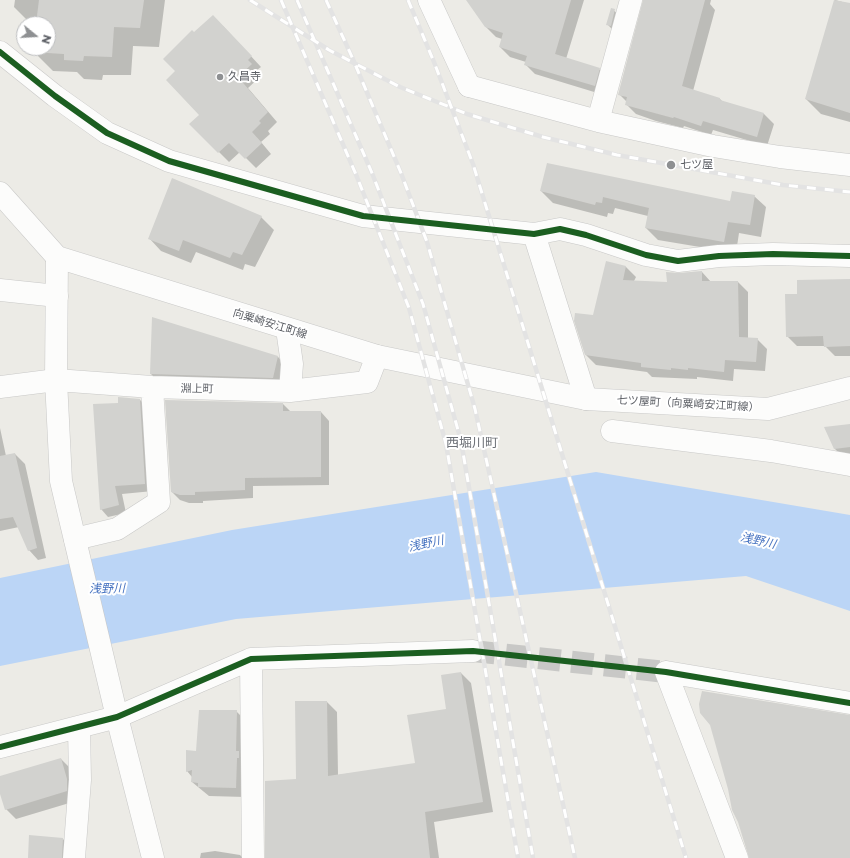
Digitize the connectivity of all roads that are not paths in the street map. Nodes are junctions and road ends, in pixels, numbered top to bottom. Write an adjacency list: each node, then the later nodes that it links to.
1 (429, 0): 4 (street)
2 (631, 0): 4 (street)
3 (0, 52): 7 (street)
4 (598, 121): 5 (street)
5 (850, 165)
6 (0, 193): 9 (street)
7 (534, 234): 8 (street); 19 (street)
8 (850, 256)
9 (57, 258): 11 (street); 12 (street, 向粟崎安江町線)
10 (0, 290): 11 (street)
11 (57, 296): 14 (street)
12 (287, 329): 13 (street, 向粟崎安江町線); 18 (street)
13 (377, 356): 18 (street, 淵上町); 19 (street, 向粟崎安江町線)
14 (56, 380): 15 (street, 淵上町); 16 (street, 淵上町); 22 (street)
15 (0, 387)
16 (152, 388): 18 (street, 淵上町); 22 (street)
17 (850, 388): 19 (street, 七ツ屋町（向粟崎安江町線）)
18 (290, 391)
19 (579, 397)
20 (612, 431): 21 (street)
21 (850, 465)
22 (75, 539): 26 (street)
23 (473, 651): 24 (street)
24 (251, 658): 26 (street); 31 (street)
25 (850, 703): 32 (street)
26 (117, 717): 27 (street); 30 (street)
27 (79, 727): 28 (street); 29 (street)
28 (0, 747)
29 (74, 858)
30 (153, 858)
31 (253, 858)
32 (737, 858)

